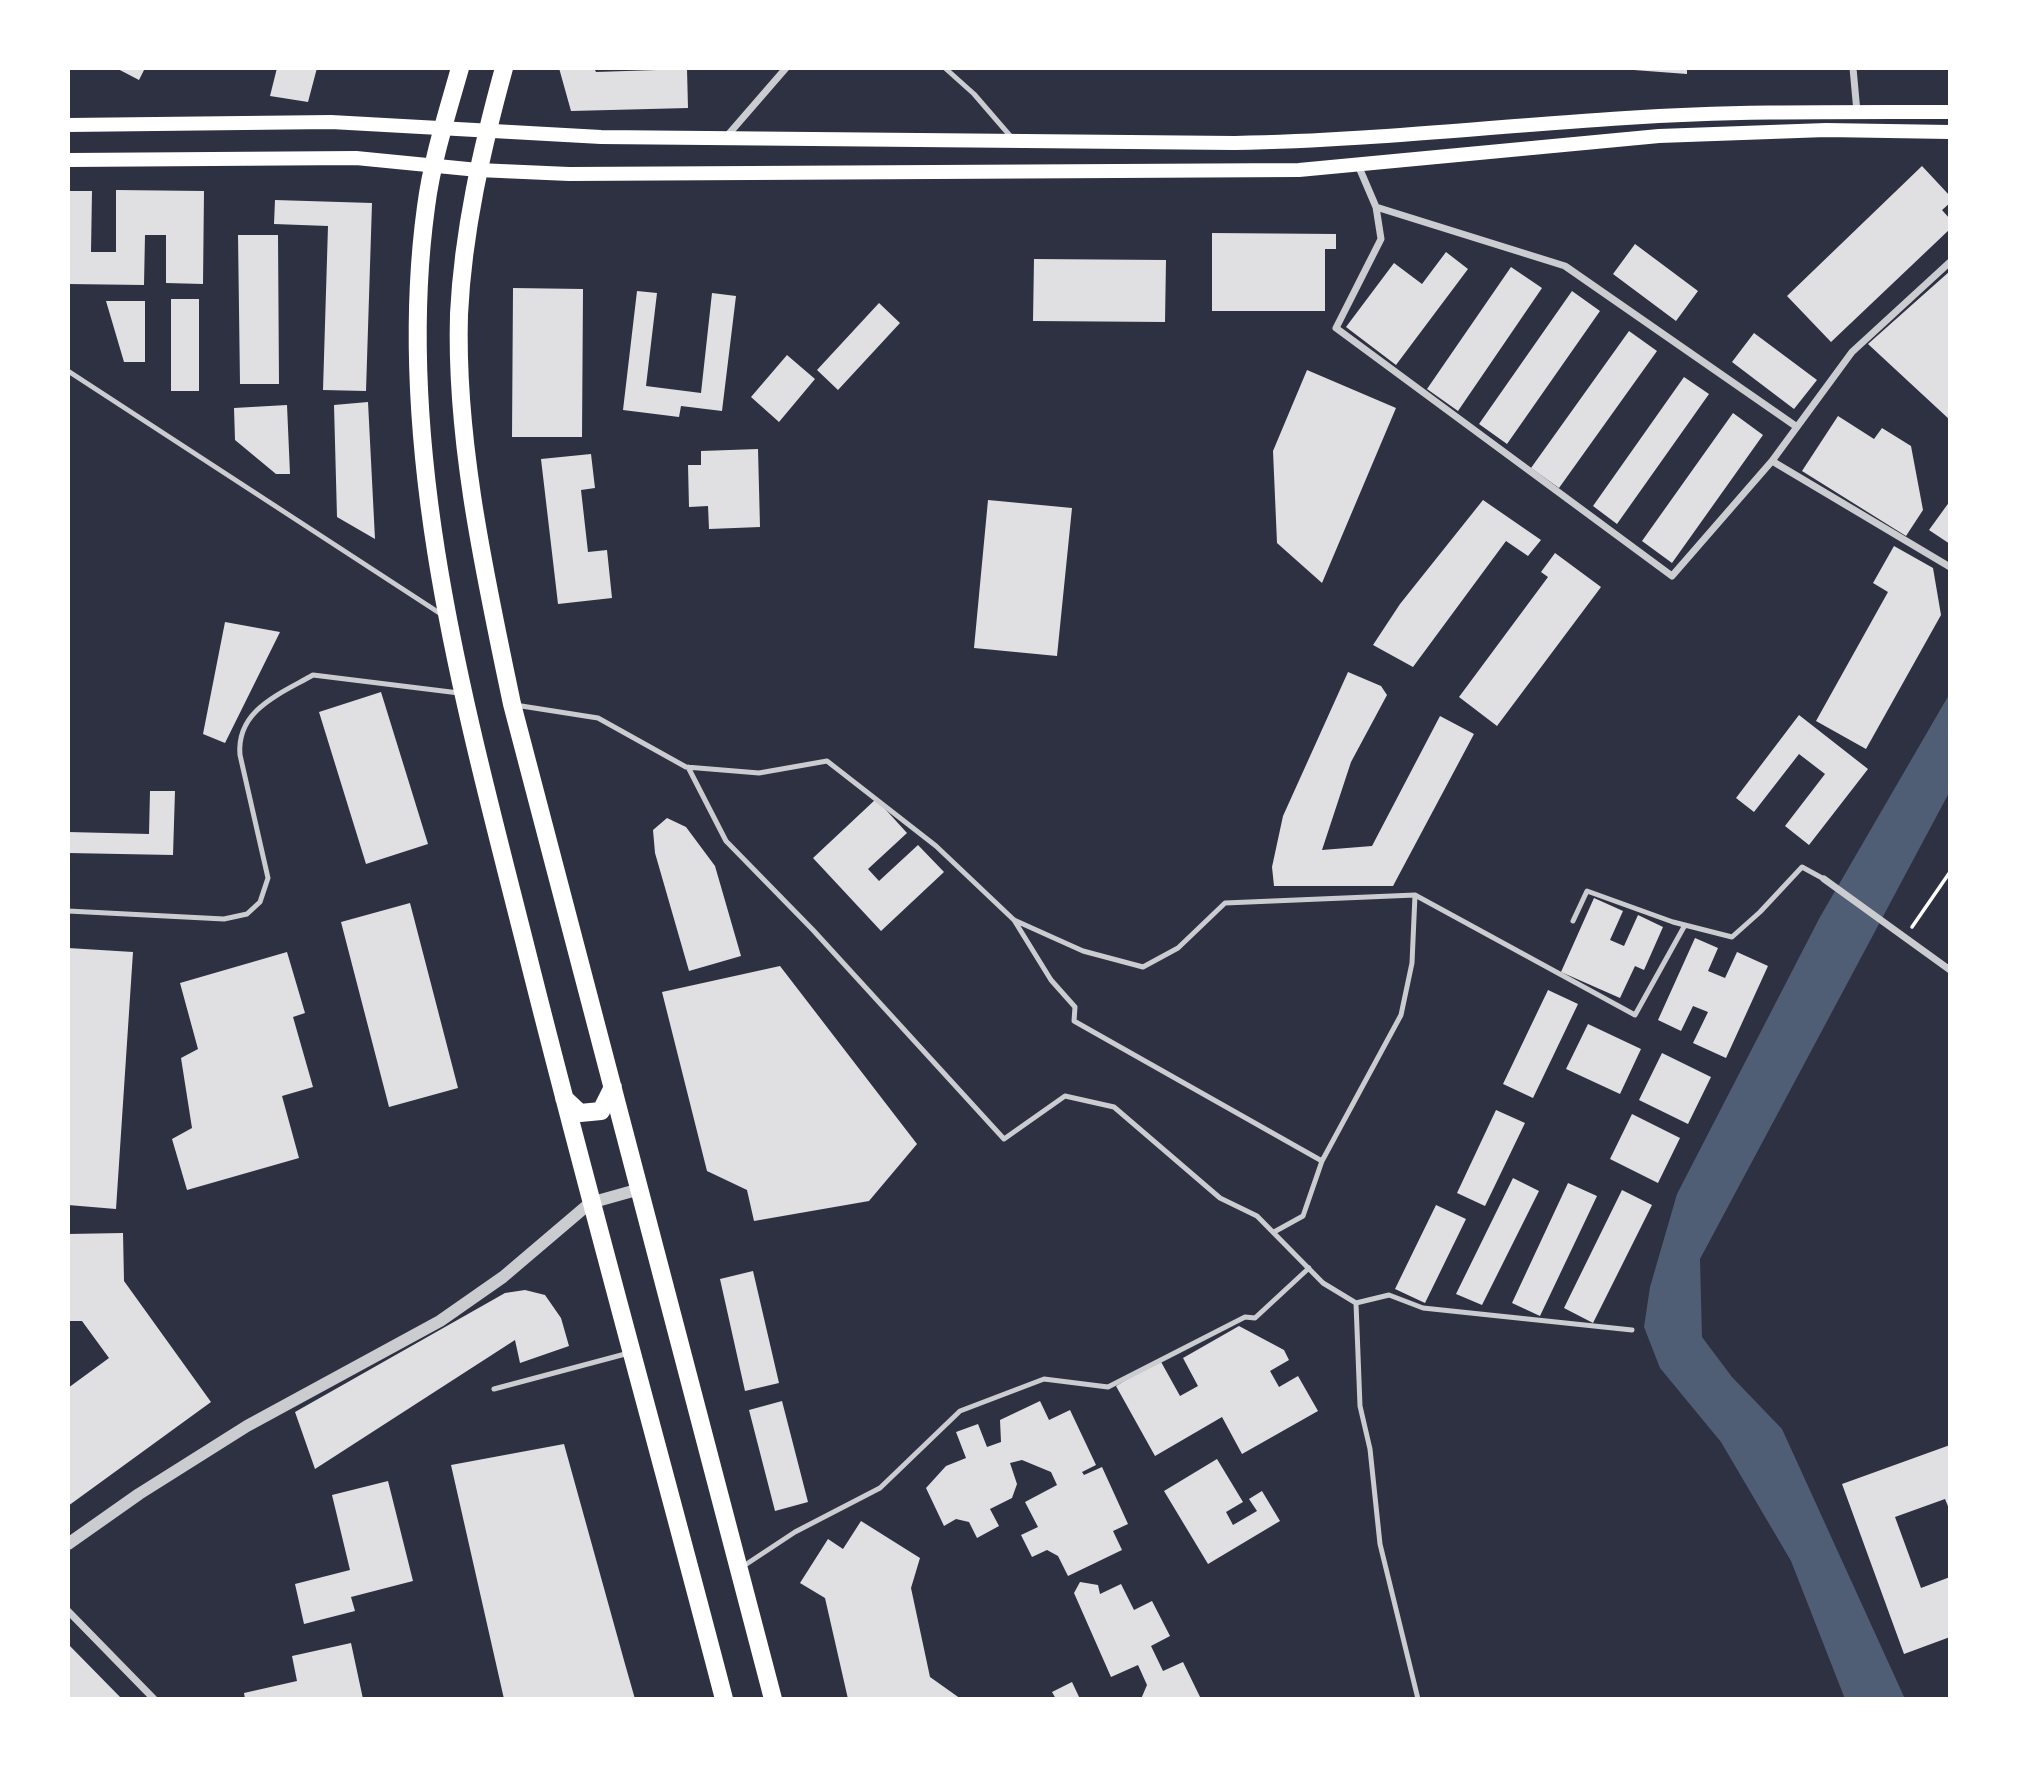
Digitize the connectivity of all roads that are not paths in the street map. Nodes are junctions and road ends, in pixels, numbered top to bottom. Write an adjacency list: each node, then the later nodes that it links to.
1 (460, 68): 9 (main road)
2 (504, 68): 11 (main road)
3 (786, 68): 12 (street)
4 (945, 68): 13 (lane)
5 (1853, 68): 6 (street)
6 (1857, 112): 7 (main road); 13 (main road)
7 (1950, 112)
8 (68, 125): 9 (main road)
9 (442, 130): 11 (main road); 16 (main road)
10 (1950, 132): 15 (main road)
11 (486, 133): 12 (main road); 17 (main road)
12 (725, 138): 13 (main road)
13 (1014, 141)
14 (68, 160): 16 (main road)
15 (1358, 165): 17 (main road); 18 (street)
16 (434, 166): 17 (main road); 24 (main road)
17 (478, 170): 26 (main road)
18 (1377, 207): 21 (street); 22 (street)
19 (1950, 262): 21 (street)
20 (68, 371): 24 (lane)
21 (1797, 427): 22 (street)
22 (1772, 461): 23 (street)
23 (1950, 567)
24 (447, 617): 25 (main road)
25 (465, 694): 30 (lane); 36 (main road)
26 (512, 704): 27 (lane); 35 (main road)
27 (688, 767): 31 (lane); 40 (lane)
28 (1824, 879): 33 (lane); 34 (street)
29 (1415, 895): 31 (lane); 33 (lane); 37 (lane)
30 (68, 911)
31 (1014, 920): 37 (lane)
32 (1573, 921): 33 (lane)
33 (1685, 925)
34 (1950, 970)
35 (613, 1087): 36 (main road); 38 (main road)
36 (564, 1098): 39 (main road)
37 (1322, 1161): 40 (lane)
38 (640, 1189): 39 (street); 47 (main road)
39 (590, 1203): 44 (main road); 46 (street)
40 (1273, 1232): 41 (lane)
41 (1309, 1268): 42 (lane); 47 (lane)
42 (1356, 1303): 43 (lane); 52 (lane)
43 (1632, 1330)
44 (632, 1353): 45 (lane); 50 (main road)
45 (494, 1389)
46 (68, 1544)
47 (739, 1569): 51 (main road)
48 (68, 1611): 49 (street)
49 (154, 1699)
50 (724, 1699)
51 (773, 1699)
52 (1418, 1699)

